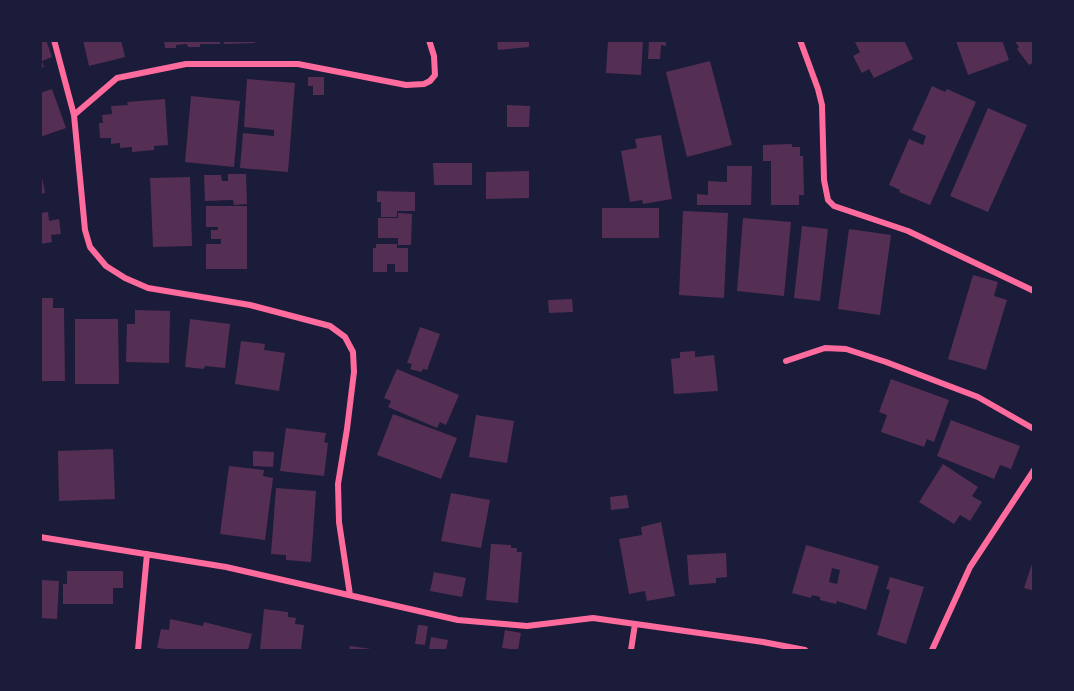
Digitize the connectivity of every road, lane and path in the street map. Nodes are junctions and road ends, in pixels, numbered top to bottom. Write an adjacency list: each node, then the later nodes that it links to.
1 (54, 40): 4 (street)
2 (429, 40): 4 (street)
3 (800, 40): 5 (street)
4 (74, 115): 11 (street)
5 (1034, 291)
6 (786, 362): 7 (street)
7 (1034, 429)
8 (1034, 470): 16 (street)
9 (40, 537): 10 (street)
10 (147, 554): 11 (street); 13 (street)
11 (350, 596): 12 (street)
12 (635, 624): 14 (street); 15 (street)
13 (138, 651)
14 (631, 651)
15 (805, 651)
16 (932, 651)

